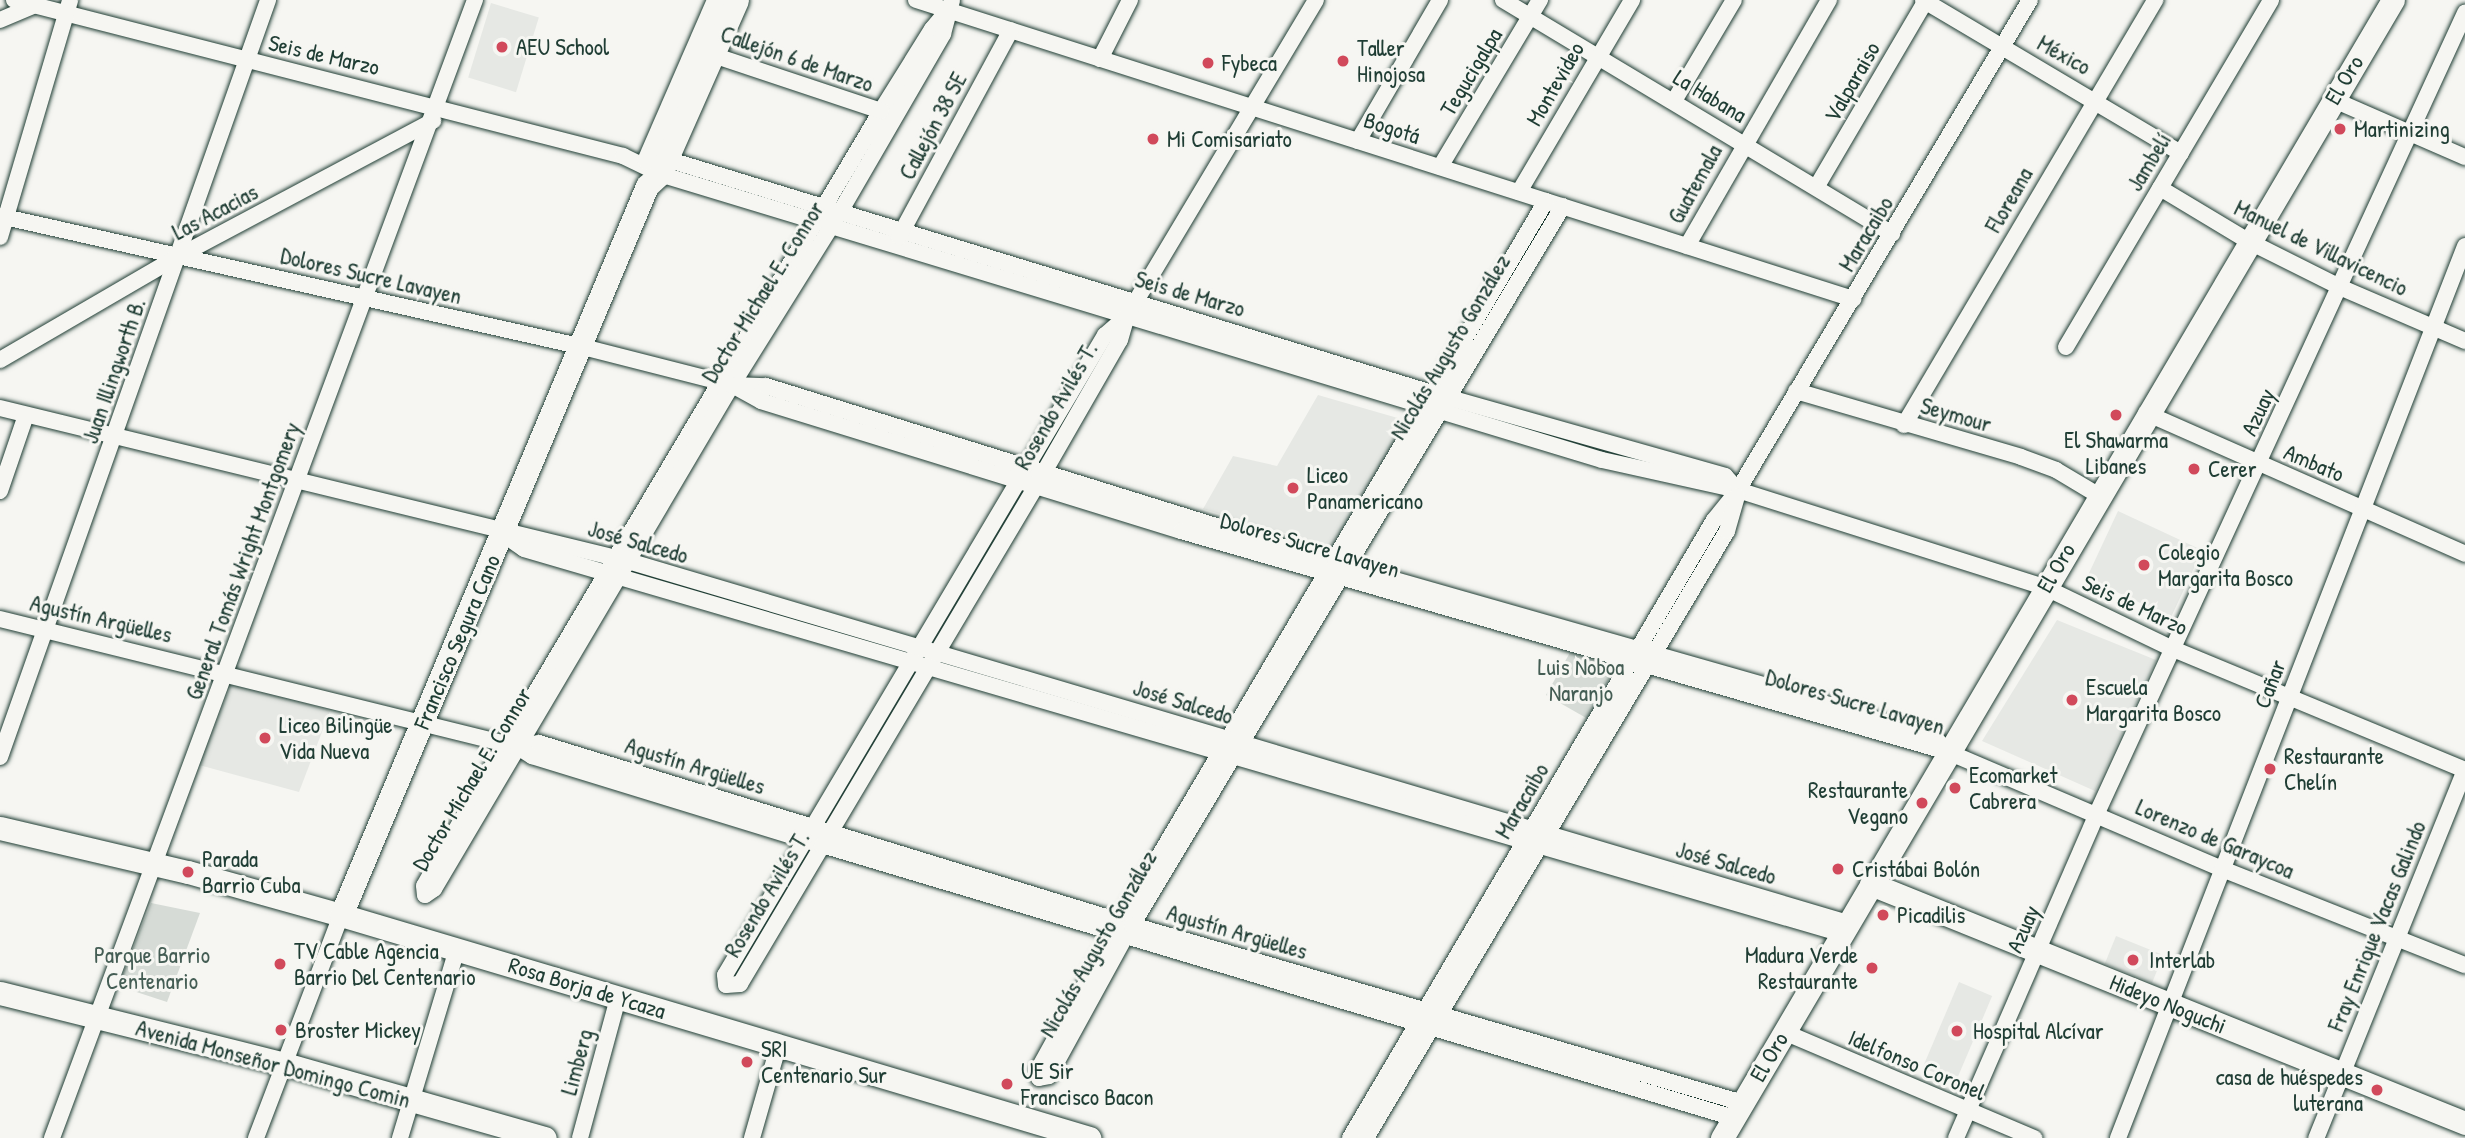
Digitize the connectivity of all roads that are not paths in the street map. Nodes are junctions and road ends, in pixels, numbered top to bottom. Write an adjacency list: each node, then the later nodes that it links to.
1 (13, 0): 21 (street, Seis de Marzo)
2 (268, 0): 31 (street, Juan Illingworth B.)
3 (475, 0): 35 (street, General Tomás Wright Montgomery)
4 (718, 0): 28 (street, Francisco Segura Cano)
5 (737, 0): 28 (street, Francisco Segura Cano)
6 (916, 0): 20 (street, Bogotá)
7 (1130, 0): 30 (street)
8 (1316, 0): 36 (street, Rosendo Avilés T.)
9 (1440, 0): 41 (street)
10 (1503, 0): 24 (street, La Habana)
11 (1540, 0): 24 (street, Tegucigalpa)
12 (1632, 0): 29 (street, Montevideo)
13 (1734, 0): 34 (street)
14 (1829, 0): 42 (street, Guatemala)
15 (1924, 0): 27 (street, México); 47 (street, Valparaiso)
16 (2030, 0): 27 (street, Maracaibo)
17 (2155, 0): 32 (street, Floreana)
18 (2271, 0): 43 (street, Jambelí)
19 (2393, 0): 33 (street, El Oro)
20 (950, 5): 26 (street, Bogotá); 38 (street, Doctor Michael E. Connor); 52 (street, Doctor Michael E. Connor)
21 (33, 6): 22 (street, Seis de Marzo); 25 (street)
22 (67, 7): 31 (street, Seis de Marzo); 53 (street)
23 (2465, 13): 40 (street, Azuay)
24 (1531, 16): 29 (street, La Habana); 45 (street, Tegucigalpa)
25 (0, 20)
26 (1011, 30): 30 (street, Bogotá); 56 (street, Callejón 38 SE)
27 (2003, 47): 32 (street, México); 54 (street, Maracaibo)
28 (706, 53): 38 (street, Callejón 6 de Marzo); 46 (street, Francisco Segura Cano)
29 (1598, 55): 34 (street, La Habana); 49 (street, Montevideo)
30 (1100, 59): 36 (street, Bogotá)
31 (249, 61): 35 (street, Seis de Marzo); 60 (street, Juan Illingworth B.)
32 (2095, 99): 43 (street, México); 79 (street, Floreana)
33 (2332, 99): 40 (street); 57 (street, El Oro)
34 (1674, 101): 42 (street, La Habana)
35 (437, 105): 37 (street, Seis de Marzo); 39 (street, General Tomás Wright Montgomery)
36 (1252, 107): 41 (street, Bogotá); 67 (street, Rosendo Avilés T.)
37 (455, 110): 39 (street, Las Acacias); 46 (street, Seis de Marzo)
38 (881, 111): 52 (street, Doctor Michael E. Connor)
39 (432, 122): 60 (street, Las Acacias); 65 (street, General Tomás Wright Montgomery)
40 (2410, 133): 44 (street); 63 (street, Azuay)
41 (1358, 141): 45 (street, Bogotá)
42 (1744, 143): 47 (street, La Habana); 58 (street, Guatemala)
43 (2181, 153): 48 (street, Jambelí)
44 (2465, 157)
45 (1440, 167): 49 (street, Bogotá)
46 (654, 169): 52 (street, Seis de Marzo); 70 (street, Francisco Segura Cano)
47 (1817, 186): 54 (street, La Habana)
48 (2160, 188): 57 (street, Manuel de Villavicencio); 71 (street, Jambelí)
49 (1519, 192): 50 (street, Bogotá)
50 (1546, 201): 51 (street, Bogotá); 64 (street, Nicolás Augusto González)
51 (1563, 206): 58 (street, Bogotá); 64 (street, Nicolás Augusto González)
52 (829, 216): 56 (street, Seis de Marzo); 73 (street, Doctor Michael E. Connor)
53 (4, 217): 55 (street); 60 (street, Dolores Sucre Lavayen)
54 (1892, 234): 66 (street, Maracaibo)
55 (0, 237)
56 (899, 238): 61 (street, Seis de Marzo); 62 (street, Seis de Marzo)
57 (2250, 242): 63 (street, Manuel de Villavicencio); 77 (street, El Oro)
58 (1687, 246): 66 (street, Bogotá)
59 (2465, 246): 68 (street, Cañar)
60 (179, 256): 65 (street, Dolores Sucre Lavayen); 72 (street, Las Acacias); 80 (street, Juan Illingworth B.)
61 (1007, 261): 62 (street); 67 (street, Seis de Marzo)
62 (1000, 277): 67 (street, Seis de Marzo)
63 (2342, 288): 68 (street, Manuel de Villavicencio); 81 (street, Azuay)
64 (1497, 297): 75 (street, Nicolás Augusto González)
65 (365, 298): 70 (street, Dolores Sucre Lavayen); 83 (street, General Tomás Wright Montgomery)
66 (1853, 299): 74 (street, Maracaibo)
67 (1131, 309): 75 (street, Seis de Marzo); 82 (street, Rosendo Avilés T.)
68 (2434, 327): 69 (street, Manuel de Villavicencio); 87 (street, Cañar)
69 (2465, 341)
70 (583, 346): 73 (street, Dolores Sucre Lavayen); 88 (street, Francisco Segura Cano)
71 (2066, 347)
72 (0, 360)
73 (726, 383): 82 (street, Dolores Sucre Lavayen); 90 (street, Doctor Michael E. Connor)
74 (1796, 391): 79 (street, Seymour); 84 (street, Maracaibo)
75 (1435, 401): 84 (street, Seis de Marzo); 91 (street, Nicolás Augusto González)
76 (0, 408): 78 (street, José Salcedo)
77 (2146, 414): 81 (street, Ambato); 86 (street, El Oro)
78 (26, 415): 80 (street, José Salcedo); 85 (street)
79 (1904, 425): 86 (street, Seymour)
80 (115, 437): 83 (street, José Salcedo); 96 (street, Juan Illingworth B.)
81 (2259, 464): 87 (street, Ambato); 97 (street, Azuay)
82 (1032, 478): 91 (street, Dolores Sucre Lavayen); 98 (street, Rosendo Avilés T.)
83 (297, 482): 88 (street, José Salcedo); 100 (street, General Tomás Wright Montgomery)
84 (1738, 490): 93 (street, Seis de Marzo); 99 (street, Maracaibo)
85 (0, 491)
86 (2098, 495): 93 (street, El Oro)
87 (2362, 508): 89 (street, Ambato); 101 (street, Cañar)
88 (502, 534): 90 (street, José Salcedo); 92 (street, José Salcedo); 102 (street, Francisco Segura Cano)
89 (2465, 554)
90 (622, 559): 92 (street, Doctor Michael E. Connor); 94 (street, José Salcedo)
91 (1338, 570): 99 (street, Dolores Sucre Lavayen); 104 (street, Nicolás Augusto González)
92 (613, 574): 94 (street, José Salcedo); 103 (street, Doctor Michael E. Connor)
93 (2044, 587): 97 (street, Seis de Marzo); 105 (street, El Oro)
94 (763, 611): 98 (street, José Salcedo)
95 (0, 619): 96 (street, Agustín Argüelles)
96 (47, 629): 100 (street, Agustín Argüelles); 106 (street, Juan Illingworth B.)
97 (2173, 649): 101 (street, Seis de Marzo); 108 (street, Azuay)
98 (923, 657): 104 (street, José Salcedo); 110 (street, Rosendo Avilés T.)
99 (1643, 657): 105 (street, Dolores Sucre Lavayen); 111 (street, Maracaibo)
100 (226, 673): 102 (street, Agustín Argüelles); 112 (street, General Tomás Wright Montgomery)
101 (2289, 697): 107 (street, Seis de Marzo); 113 (street, Cañar)
102 (423, 721): 103 (street, Agustín Argüelles); 115 (street, Francisco Segura Cano)
103 (512, 745): 103 (street, Doctor Michael E. Connor); 110 (street, Agustín Argüelles)
104 (1232, 749): 111 (street, José Salcedo); 116 (street, Nicolás Augusto González)
105 (1948, 752): 108 (street, Lorenzo de Garaycoa); 114 (street, El Oro)
106 (0, 757)
107 (2465, 770): 118 (street, Fray Enrique Vacas Galindo)
108 (2097, 813): 113 (street, Lorenzo de Garaycoa); 120 (street, Azuay)
109 (0, 828): 112 (street, Rosa Borja de Ycaza)
110 (819, 836): 110 (street, Rosendo Avilés T.); 116 (street, Agustín Argüelles)
111 (1536, 837): 117 (street, José Salcedo); 126 (street, Maracaibo)
112 (154, 865): 115 (street, Rosa Borja de Ycaza); 125 (street, General Tomás Wright Montgomery)
113 (2222, 869): 118 (street, Lorenzo de Garaycoa); 124 (street, Cañar)
114 (1871, 884): 117 (street, El Oro); 120 (street, Hideyo Noguchi)
115 (341, 915): 119 (street, Rosa Borja de Ycaza); 129 (street, Francisco Segura Cano)
116 (1123, 929): 116 (street, Nicolás Augusto González); 126 (street, Agustín Argüelles)
117 (1845, 929): 127 (street, El Oro)
118 (2397, 939): 121 (street, Lorenzo de Garaycoa); 130 (street, Fray Enrique Vacas Galindo)
119 (457, 949): 123 (street, Rosa Borja de Ycaza); 131 (street)
120 (2039, 952): 124 (street, Hideyo Noguchi); 132 (street, Azuay)
121 (2465, 965)
122 (0, 993): 125 (street, Avenida Monseñor Domingo Comin)
123 (618, 998): 128 (street, Rosa Borja de Ycaza); 140 (street, Limberg)
124 (2170, 1004): 130 (street, Hideyo Noguchi); 146 (street, Cañar)
125 (97, 1017): 129 (street, Avenida Monseñor Domingo Comin); 136 (street, General Tomás Wright Montgomery)
126 (1428, 1019): 133 (street, Agustín Argüelles); 142 (street, Maracaibo); 143 (street, Maracaibo)
127 (1784, 1032): 132 (street, Idelfonso Coronel); 133 (street, El Oro)
128 (779, 1044): 135 (street, Rosa Borja de Ycaza); 141 (street)
129 (285, 1064): 131 (street, Avenida Monseñor Domingo Comin); 137 (street, Francisco Segura Cano)
130 (2342, 1074): 134 (street, Hideyo Noguchi); 147 (street, Fray Enrique Vacas Galindo)
131 (411, 1101): 138 (street); 139 (street, Avenida Monseñor Domingo Comin)
132 (1968, 1111): 144 (street, Azuay); 145 (street, Idelfonso Coronel)
133 (1733, 1120)
134 (2465, 1124)
135 (1074, 1136)
136 (52, 1138)
137 (256, 1138)
138 (400, 1138)
139 (545, 1138)
140 (580, 1138)
141 (752, 1138)
142 (1350, 1138)
143 (1366, 1138)
144 (1956, 1138)
145 (2034, 1138)
146 (2118, 1138)
147 (2316, 1138)

